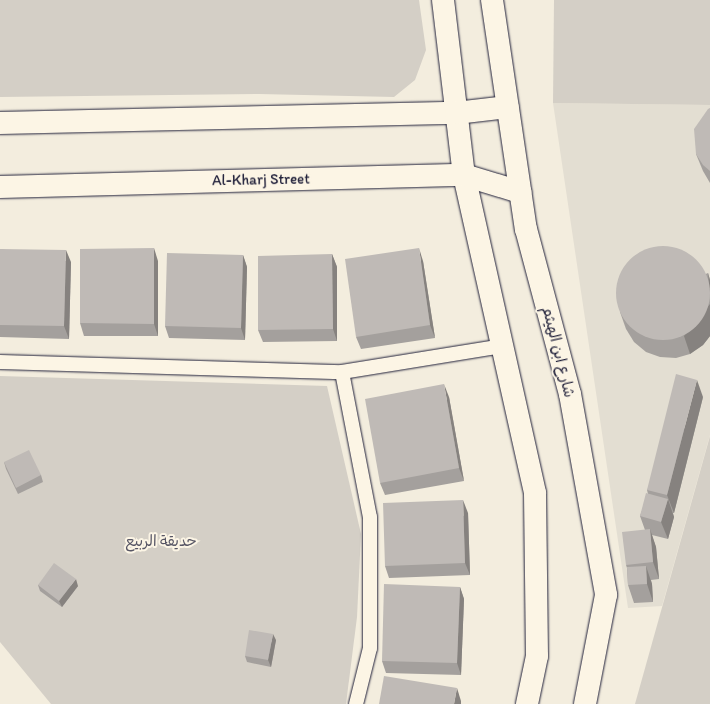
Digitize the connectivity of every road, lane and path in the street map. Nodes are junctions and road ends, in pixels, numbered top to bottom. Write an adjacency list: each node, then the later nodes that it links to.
1 (443, 0): 4 (street)
2 (492, 0): 3 (street, شارع ابن الهيثم)
3 (508, 107): 4 (street); 8 (street, شارع ابن الهيثم)
4 (456, 113): 5 (street); 6 (street)
5 (0, 124)
6 (464, 175): 7 (street, Al-Kharj Street); 8 (street, Al-Kharj Street); 9 (street)
7 (0, 187)
8 (520, 192): 14 (street, شارع ابن الهيثم)
9 (502, 346): 11 (lane); 13 (street)
10 (0, 362): 11 (lane)
11 (342, 372): 12 (lane)
12 (356, 704)
13 (526, 704)
14 (585, 704)

